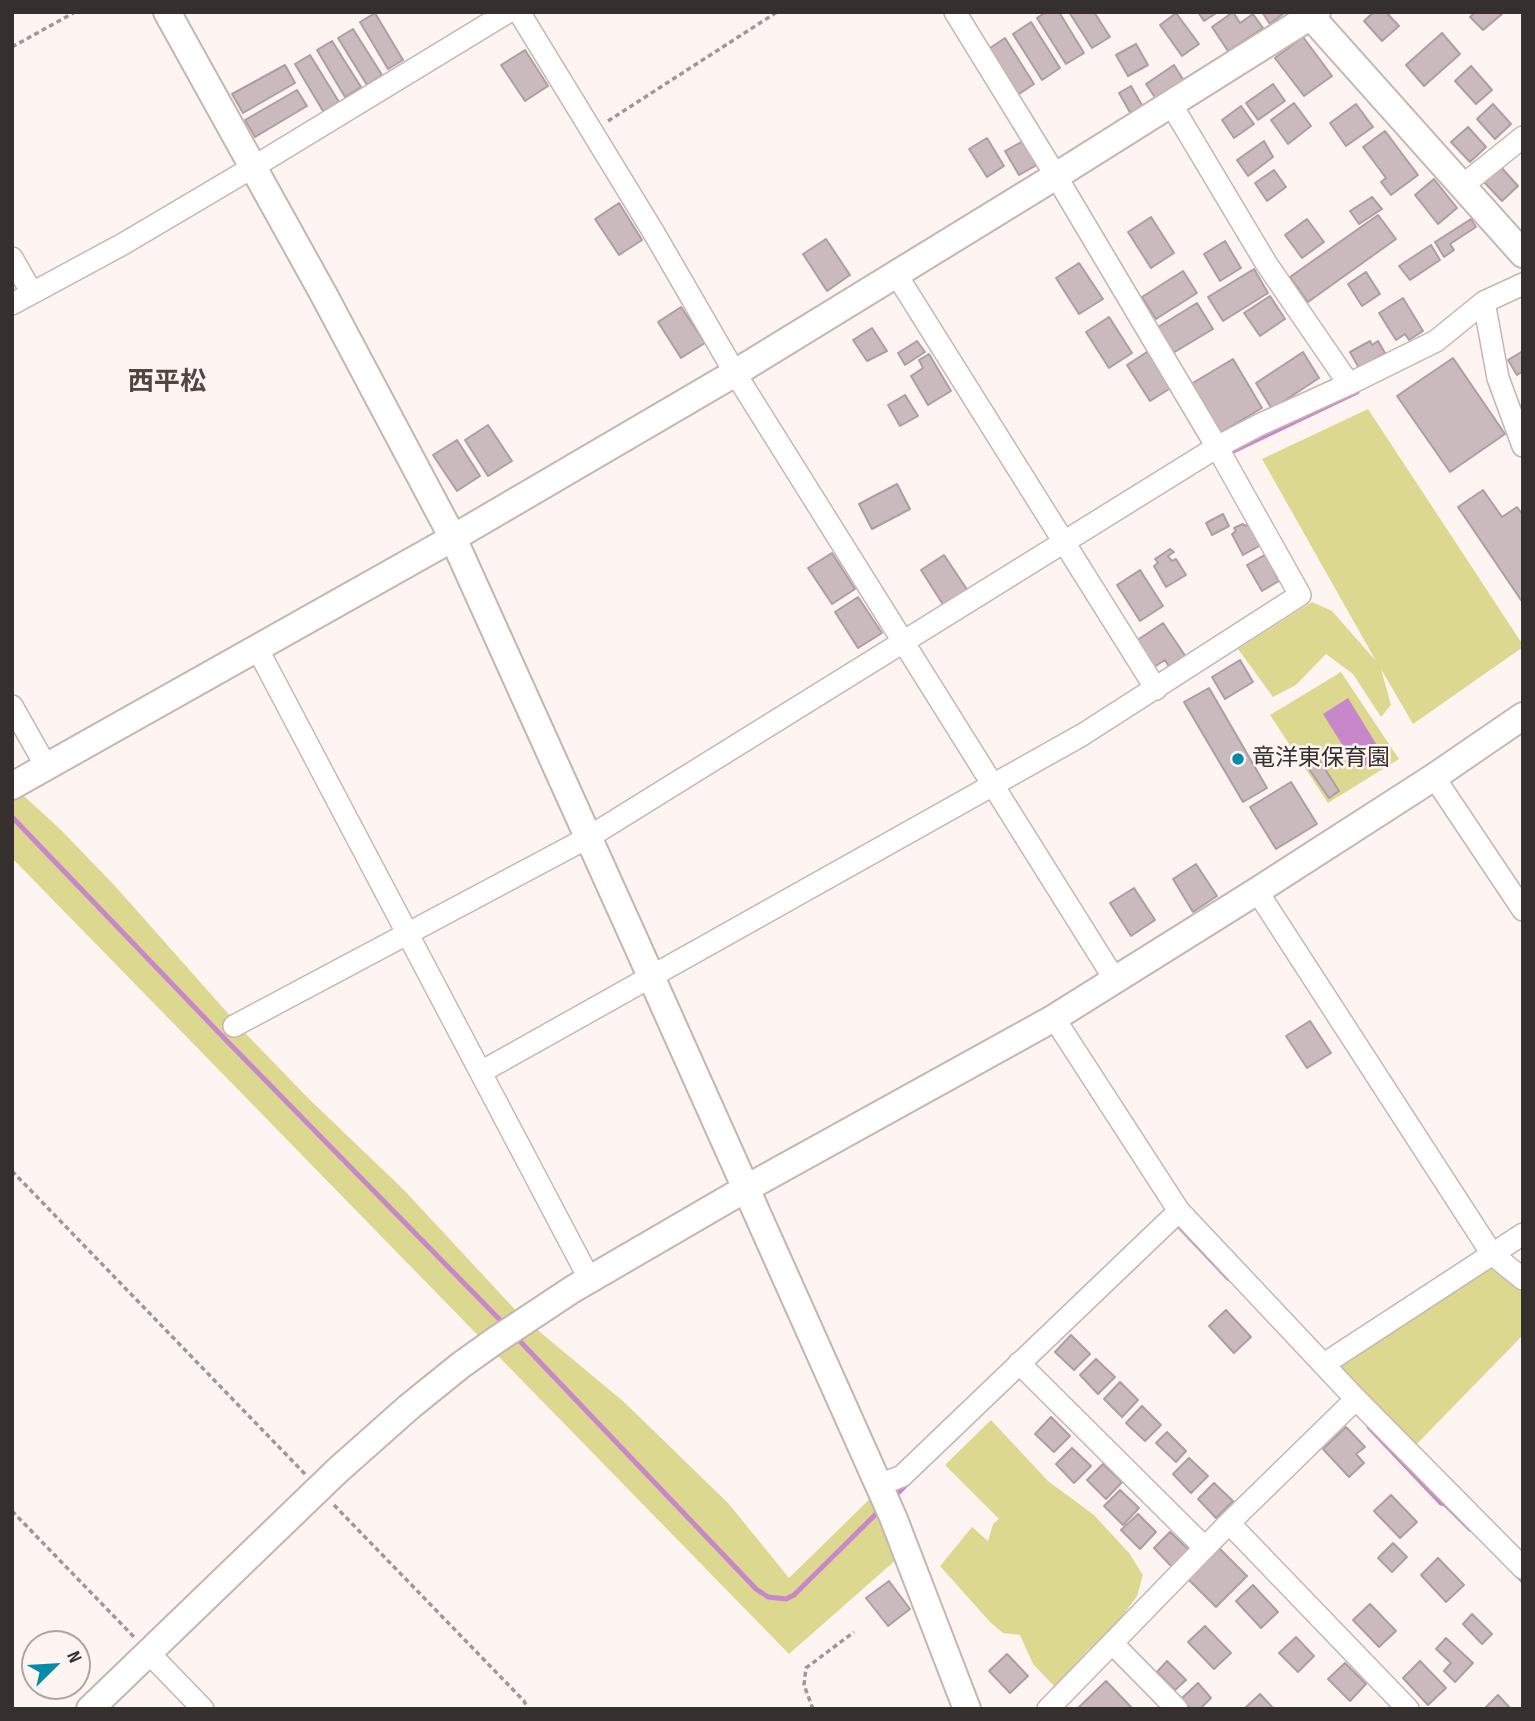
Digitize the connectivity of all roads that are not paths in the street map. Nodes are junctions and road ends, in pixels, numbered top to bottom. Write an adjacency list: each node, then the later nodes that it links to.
1 (167, 12): 8 (street)
2 (508, 12): 8 (street)
3 (519, 12): 18 (street)
4 (955, 12): 9 (street)
5 (1312, 14): 6 (street); 10 (street)
6 (1171, 104): 9 (street); 19 (street)
7 (1523, 137): 10 (street)
8 (252, 167): 15 (street); 22 (street)
9 (1056, 176): 13 (street); 21 (street)
10 (1462, 186): 11 (street)
11 (1523, 254)
12 (12, 258): 15 (street)
13 (897, 274): 18 (street); 23 (street)
14 (1523, 284): 16 (street)
15 (32, 293): 17 (street)
16 (1484, 302): 19 (street); 20 (street)
17 (12, 303)
18 (735, 373): 22 (street); 24 (street)
19 (1349, 384): 21 (street)
20 (1523, 446)
21 (1217, 447): 23 (street); 26 (street)
22 (453, 538): 25 (street); 33 (street)
23 (1064, 543): 24 (street); 26 (street)
24 (904, 643): 32 (street); 33 (street)
25 (257, 648): 29 (street); 36 (street)
26 (1156, 689): 32 (street)
27 (12, 706): 29 (street)
28 (1523, 716): 30 (street)
29 (46, 766): 31 (street)
30 (1434, 777): 34 (street); 35 (street)
31 (12, 786)
32 (992, 786): 37 (street); 38 (street)
33 (589, 837): 36 (street); 37 (street)
34 (1257, 891): 38 (street); 45 (street)
35 (1523, 911)
36 (408, 933): 40 (street); 41 (street)
37 (652, 976): 41 (street); 42 (street)
38 (1115, 980): 39 (street)
39 (1054, 1018): 42 (street); 43 (street)
40 (234, 1026)
41 (481, 1072): 47 (street)
42 (745, 1189): 47 (street); 51 (street)
43 (1179, 1211): 48 (street); 49 (street)
44 (1523, 1234): 45 (street)
45 (1492, 1254): 46 (street); 49 (street)
46 (1523, 1279)
47 (590, 1280): 56 (street)
48 (1019, 1363): 51 (street); 53 (street)
49 (1324, 1364): 50 (street)
50 (1356, 1399): 52 (street); 54 (street)
51 (879, 1485): 59 (street)
52 (1229, 1524): 53 (street); 62 (street)
53 (1205, 1548): 55 (street)
54 (1523, 1568)
55 (1112, 1643): 60 (street); 61 (street)
56 (148, 1652): 57 (street); 58 (street)
57 (90, 1709)
58 (203, 1709)
59 (967, 1709)
60 (1048, 1709)
61 (1177, 1709)
62 (1408, 1709)

